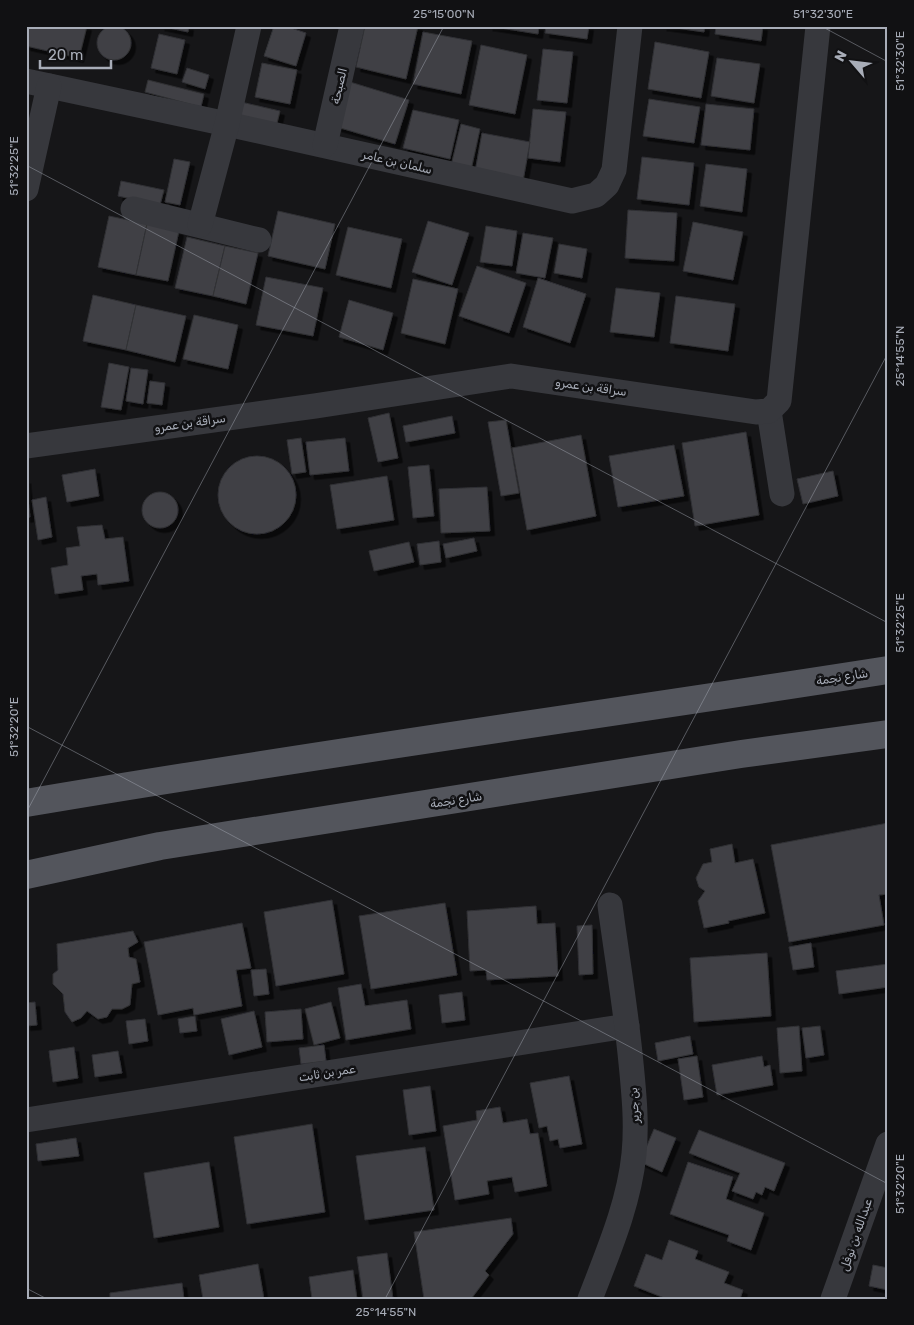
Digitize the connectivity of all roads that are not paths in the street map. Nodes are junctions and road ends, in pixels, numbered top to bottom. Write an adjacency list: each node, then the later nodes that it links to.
1 (249, 26): 6 (street)
2 (352, 26): 7 (street, الصبحة)
3 (630, 26): 7 (street, سلمان بن عامر)
4 (818, 26): 12 (street)
5 (38, 83): 6 (street, سلمان بن عامر); 8 (street)
6 (227, 124): 7 (street, سلمان بن عامر); 10 (street)
7 (325, 145)
8 (26, 189)
9 (133, 209): 10 (street)
10 (200, 225): 11 (street)
11 (259, 240)
12 (769, 411): 13 (street, سراقة بن عمرو); 14 (street)
13 (26, 446)
14 (782, 494)
15 (888, 670): 17 (main road, شارع نجمة)
16 (888, 734): 18 (main road, شارع نجمة)
17 (26, 803)
18 (26, 875)
19 (610, 905): 20 (street, بن جرير)
20 (627, 1026): 21 (street, عمر بن ثابت); 24 (street, بن جرير)
21 (26, 1120)
22 (888, 1144): 23 (street, عبدالله بن نوفل)
23 (882, 1178): 25 (street, عبدالله بن نوفل)
24 (590, 1299)
25 (834, 1299)

